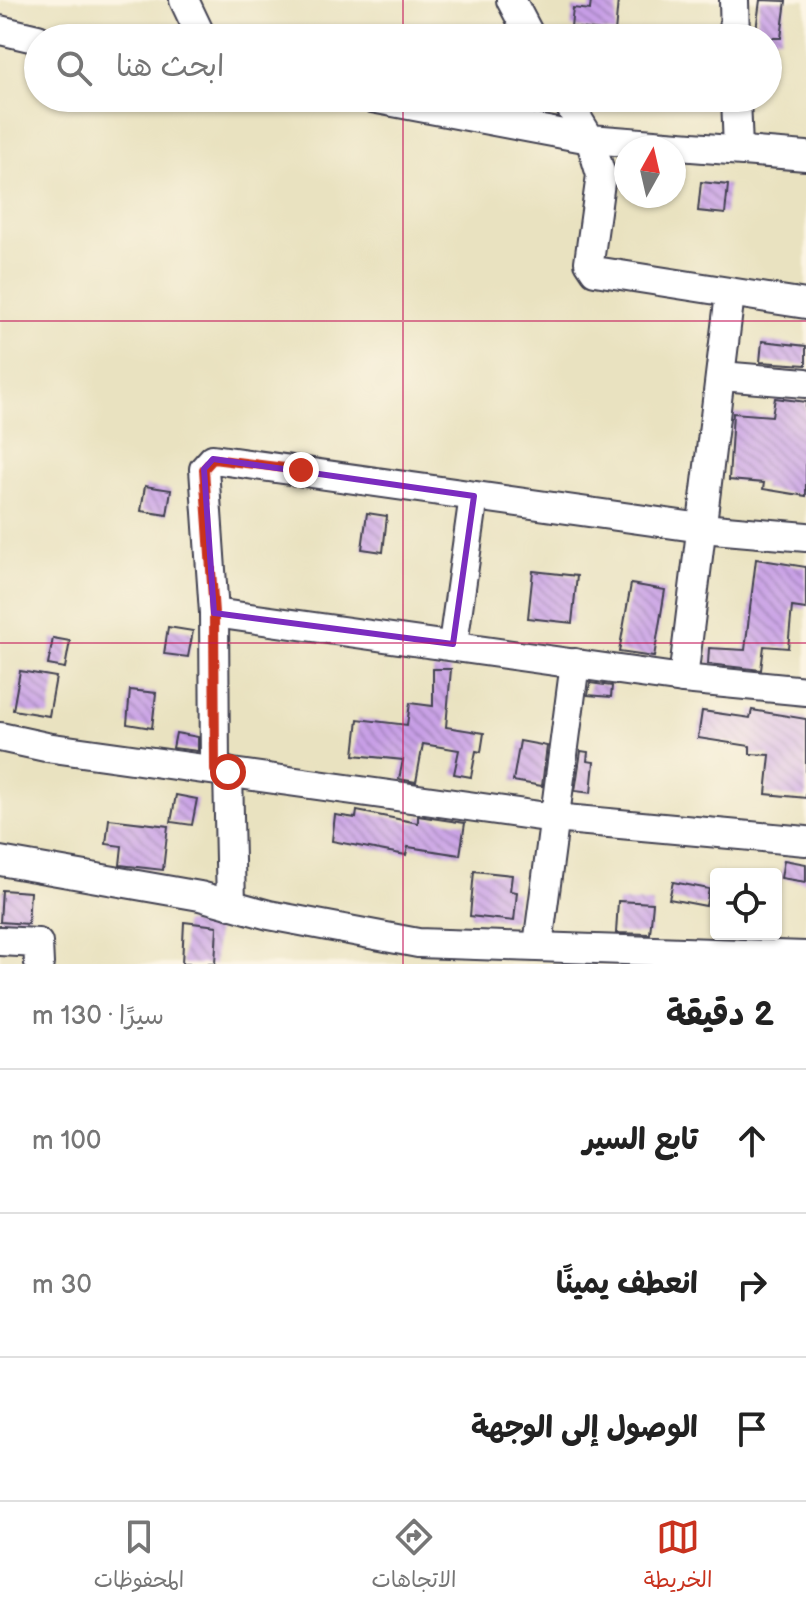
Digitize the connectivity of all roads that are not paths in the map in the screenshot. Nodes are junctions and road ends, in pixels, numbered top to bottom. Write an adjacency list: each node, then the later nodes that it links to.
1 (184, 0): 4 (street)
2 (511, 0): 5 (street)
3 (734, 0): 6 (street)
4 (195, 24)
5 (524, 24)
6 (735, 24)
7 (0, 30): 8 (street)
8 (24, 36)
9 (446, 112): 12 (street)
10 (574, 112): 12 (street)
11 (737, 112): 13 (street)
12 (590, 139): 13 (street); 15 (street)
13 (738, 149): 14 (street)
14 (806, 156)
15 (730, 294): 16 (street); 17 (street)
16 (806, 304)
17 (721, 376): 18 (street); 20 (street)
18 (806, 383)
19 (474, 496): 20 (street); 22 (street); 23 (street)
20 (702, 528): 21 (street); 25 (street)
21 (806, 537)
22 (214, 613): 23 (street); 28 (street)
23 (453, 644): 24 (street)
24 (575, 663): 25 (street); 29 (street)
25 (683, 679): 26 (street)
26 (806, 691)
27 (0, 737): 28 (street)
28 (222, 771): 29 (street); 32 (street)
29 (554, 818): 30 (street); 34 (street)
30 (806, 841)
31 (0, 861): 32 (street)
32 (231, 905): 34 (street)
33 (0, 941): 36 (street)
34 (538, 945): 35 (street)
35 (806, 956)
36 (39, 964)

